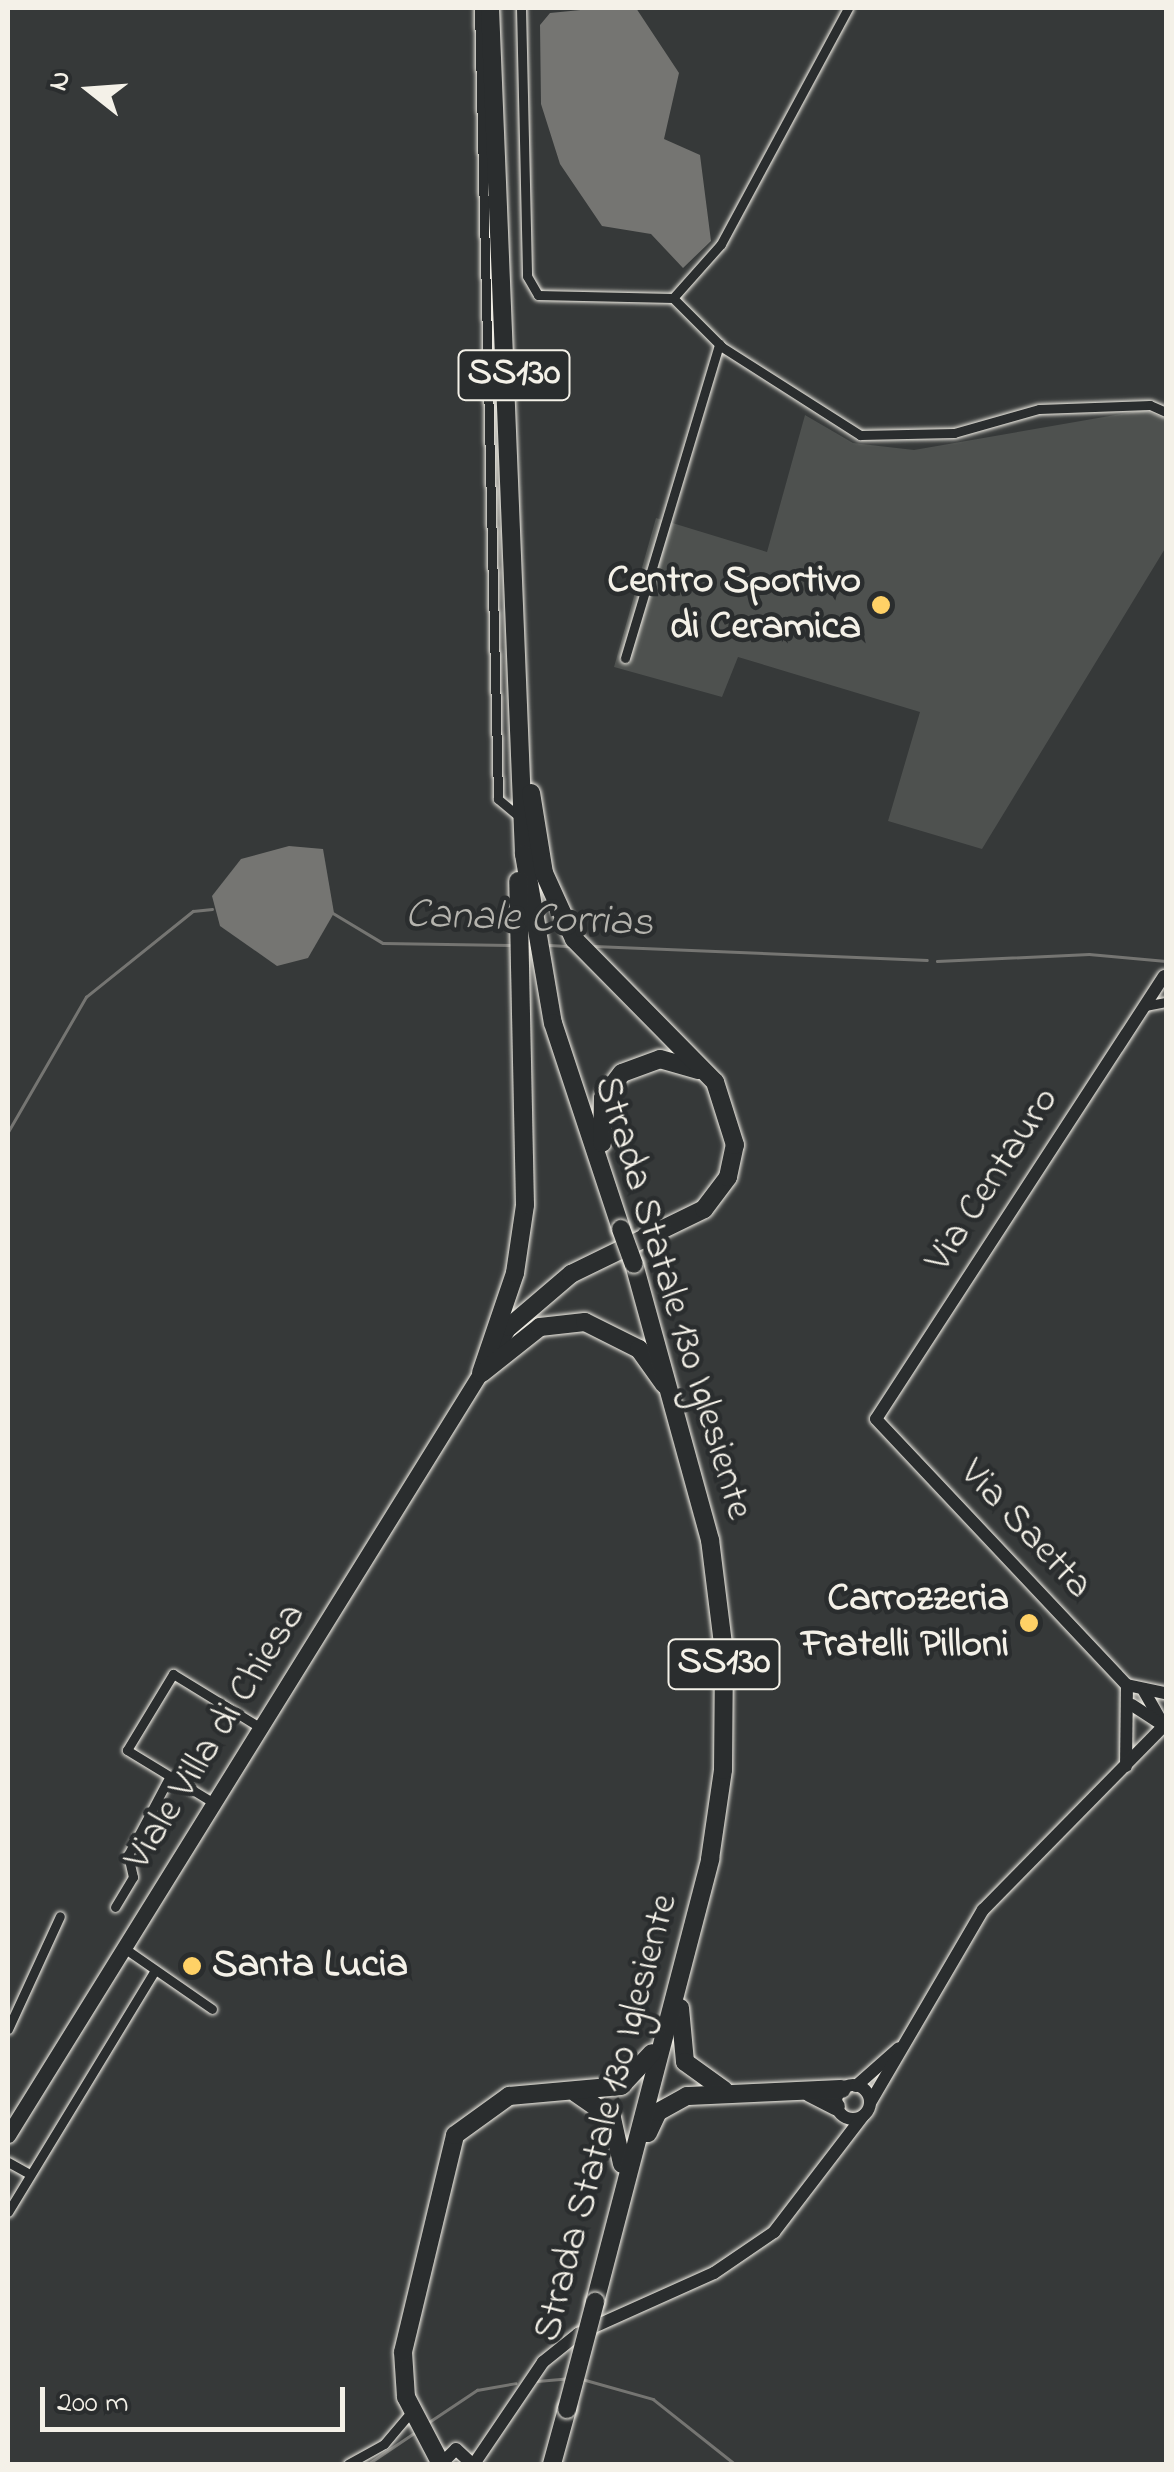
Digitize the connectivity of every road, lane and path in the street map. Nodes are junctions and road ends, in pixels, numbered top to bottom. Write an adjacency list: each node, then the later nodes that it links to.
1 (479, 8): 12 (street)
2 (490, 8): 10 (highway, Strada Statale 130 Iglesiente / SS130)
3 (502, 8): 11 (highway, Strada Statale 130 Iglesiente / SS130)
4 (521, 8): 6 (street)
5 (848, 8): 6 (street)
6 (673, 298): 7 (street)
7 (719, 344): 8 (street); 9 (street)
8 (1166, 412)
9 (624, 658)
10 (513, 699): 12 (highway); 13 (highway, Strada Statale 130 Iglesiente / SS130)
11 (525, 742): 13 (highway, Strada Statale 130 Iglesiente / SS130); 18 (highway)
12 (516, 814): 14 (highway)
13 (524, 854): 14 (highway, Strada Statale 130 Iglesiente / SS130)
14 (528, 939): 19 (highway, Strada Statale 130 Iglesiente / SS130); 22 (highway)
15 (1165, 974): 17 (street, Via Centauro)
16 (1166, 1002): 17 (street)
17 (1145, 1006): 23 (street, Via Centauro)
18 (707, 1072): 19 (highway); 20 (highway)
19 (621, 1227): 21 (highway, Strada Statale 130 Iglesiente / SS130, bridge)
20 (509, 1328): 22 (main road, Viale Villa di Chiesa)
21 (663, 1371): 22 (highway); 35 (highway, Strada Statale 130 Iglesiente / SS130)
22 (481, 1373): 29 (main road, Viale Villa di Chiesa)
23 (876, 1419): 24 (street, Via Saetta)
24 (1126, 1685): 25 (street, Via Saetta); 27 (street, Via Saetta)
25 (1144, 1691): 26 (street, Via Saetta); 28 (street)
26 (1166, 1693)
27 (1132, 1706): 28 (street); 30 (street, Via Saetta)
28 (1165, 1725): 30 (street)
29 (261, 1728): 31 (street); 32 (main road, Viale Villa di Chiesa)
30 (1126, 1767): 40 (street)
31 (170, 1776): 32 (street); 33 (street)
32 (214, 1802): 36 (main road, Viale Villa di Chiesa)
33 (114, 1908)
34 (60, 1916): 39 (street)
35 (692, 1929): 41 (highway); 42 (highway); 51 (highway, Strada Statale 130 Iglesiente / SS130)
36 (124, 1948): 37 (street); 45 (main road, Viale Villa di Chiesa)
37 (154, 1970): 38 (street); 48 (street)
38 (212, 2009)
39 (8, 2029)
40 (904, 2043): 43 (street); 44 (street)
41 (726, 2091): 43 (highway); 51 (highway)
42 (575, 2092): 51 (highway); 52 (highway)
43 (844, 2099): 44 (street); 44 (street); 46 (street)
44 (866, 2110): 46 (street)
45 (8, 2135)
46 (838, 2154): 53 (street)
47 (8, 2162): 48 (street)
48 (30, 2174): 49 (street)
49 (11, 2198): 50 (street)
50 (8, 2212)
51 (612, 2238): 57 (highway, Strada Statale 130 Iglesiente / SS130, bridge)
52 (412, 2411): 54 (highway); 55 (street)
53 (496, 2426): 54 (street); 56 (street)
54 (449, 2457): 56 (street)
55 (348, 2464)
56 (473, 2464)
57 (552, 2464)

